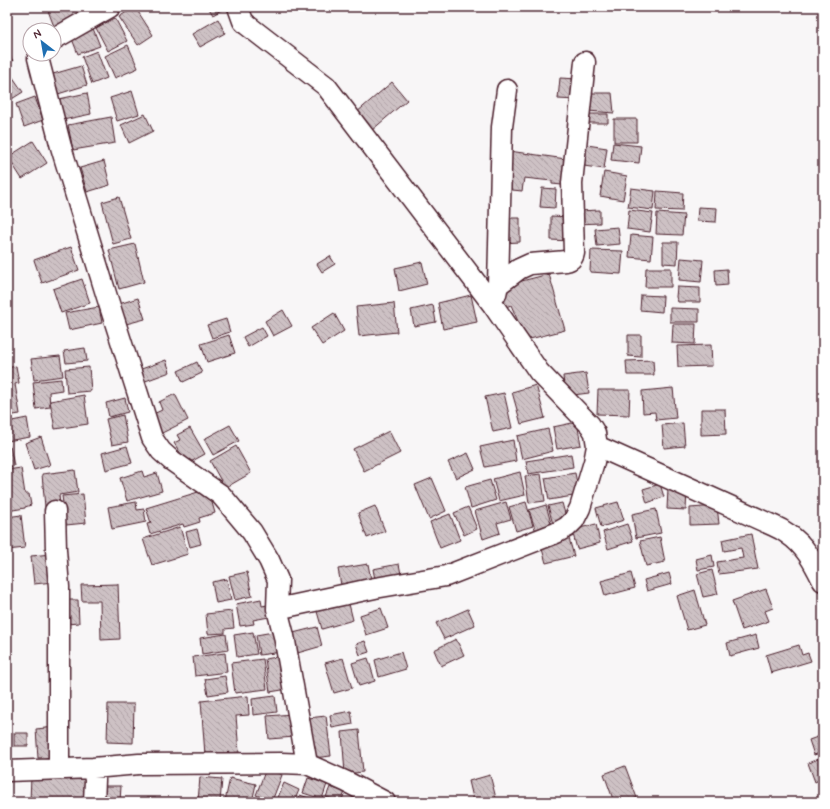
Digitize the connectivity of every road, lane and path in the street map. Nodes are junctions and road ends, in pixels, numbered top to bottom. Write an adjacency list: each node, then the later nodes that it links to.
1 (110, 7): 3 (street)
2 (238, 7): 8 (street)
3 (62, 34)
4 (39, 62): 12 (street)
5 (585, 62): 7 (street)
6 (507, 90): 7 (street)
7 (498, 285): 8 (street)
8 (493, 305): 9 (street)
9 (597, 446): 11 (street); 12 (street)
10 (55, 512): 15 (street)
11 (823, 581)
12 (277, 609): 13 (street)
13 (307, 764): 14 (street); 18 (street)
14 (93, 768): 15 (street); 17 (street)
15 (59, 769): 16 (street)
16 (7, 771)
17 (94, 802)
18 (385, 802)

